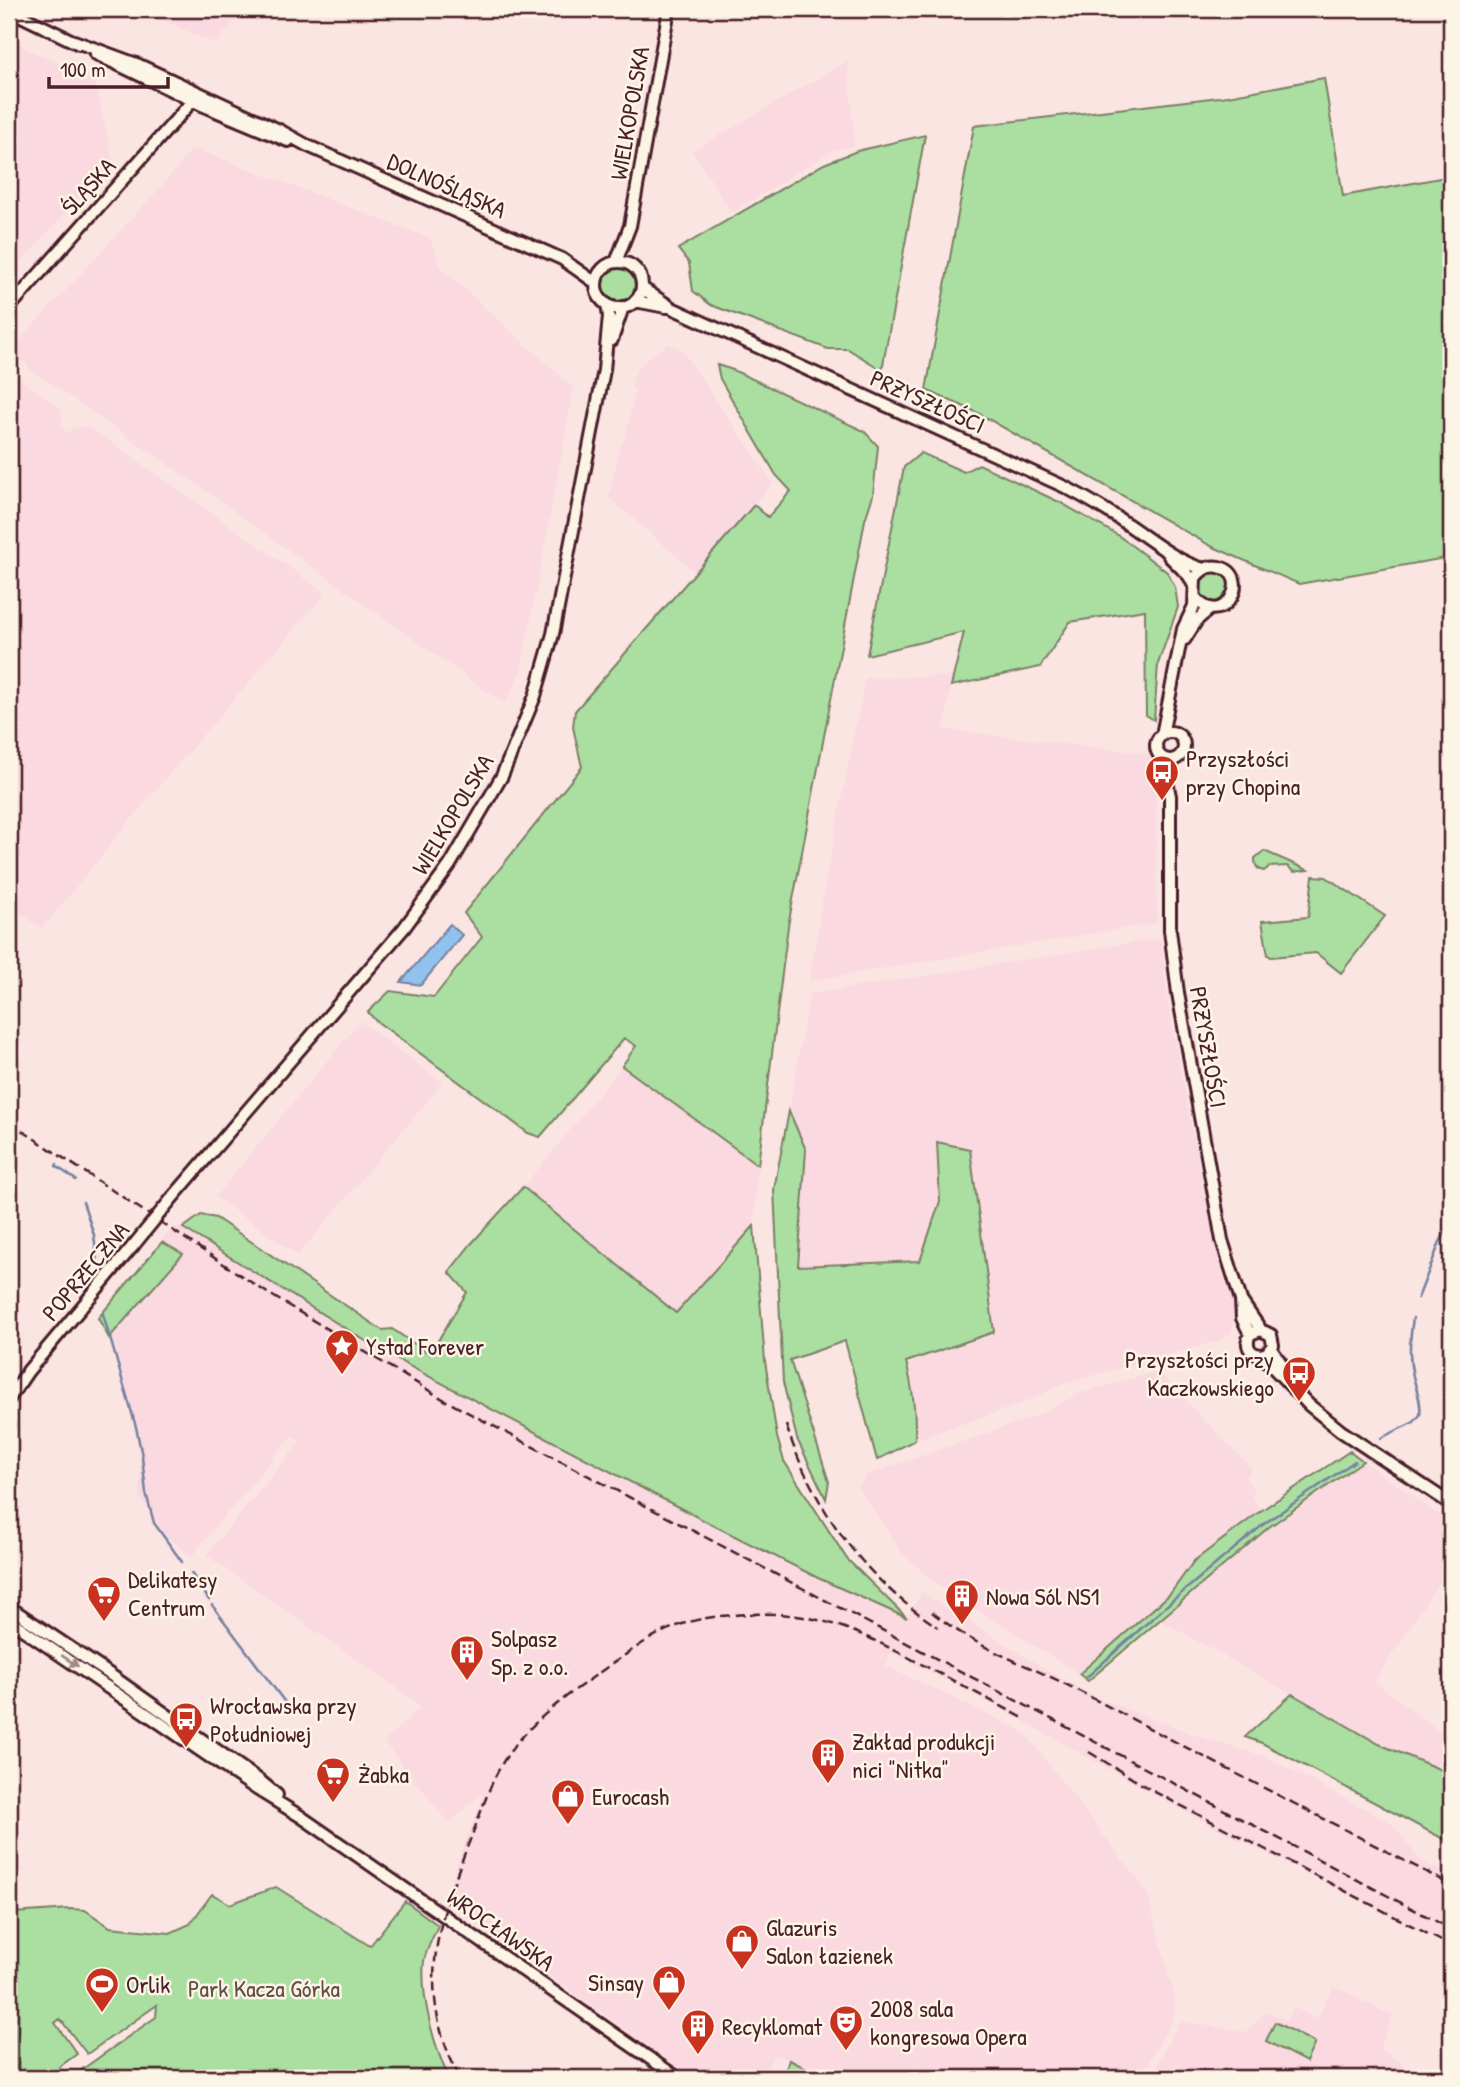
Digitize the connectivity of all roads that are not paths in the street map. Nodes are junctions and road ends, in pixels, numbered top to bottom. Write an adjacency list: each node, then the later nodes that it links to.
1 (669, 9): 4 (street, WIELKOPOLSKA)
2 (9, 10): 3 (street, DOLNOŚLĄSKA)
3 (196, 97): 5 (street, DOLNOŚLĄSKA); 14 (street, ŚLĄSKA)
4 (630, 226): 6 (street, WIELKOPOLSKA); 7 (street, WIELKOPOLSKA)
5 (569, 262): 8 (street, DOLNOŚLĄSKA); 9 (street, DOLNOŚLĄSKA)
6 (616, 262): 7 (street); 8 (street)
7 (632, 266): 10 (street)
8 (602, 269): 9 (street)
9 (596, 283): 12 (street)
10 (642, 288): 11 (street); 15 (street, PRZYSZŁOŚCI)
11 (635, 301): 13 (street); 15 (street, PRZYSZŁOŚCI)
12 (607, 304): 13 (street); 16 (street, WIELKOPOLSKA)
13 (623, 307): 16 (street, WIELKOPOLSKA)
14 (9, 308)
15 (672, 308): 17 (street, PRZYSZŁOŚCI)
16 (604, 370): 29 (street, WIELKOPOLSKA)
17 (1160, 547): 18 (street, PRZYSZŁOŚCI); 19 (street, PRZYSZŁOŚCI)
18 (1204, 569): 19 (street); 21 (street)
19 (1193, 584): 20 (street)
20 (1195, 597): 21 (street); 22 (street)
21 (1211, 608): 22 (street)
22 (1179, 647): 23 (street)
23 (1169, 699): 24 (street); 25 (street)
24 (1162, 735): 25 (street); 27 (street)
25 (1179, 735): 26 (street)
26 (1178, 757): 27 (street); 28 (street, PRZYSZŁOŚCI)
27 (1162, 758): 28 (street, PRZYSZŁOŚCI)
28 (1170, 796): 30 (street, PRZYSZŁOŚCI)
29 (173, 1197): 32 (street, POPRZECZNA, bridge)
30 (1256, 1332): 31 (street); 31 (street)
31 (1266, 1352): 35 (street)
32 (28, 1371): 33 (street, POPRZECZNA); 34 (street, POPRZECZNA)
33 (9, 1391)
34 (9, 1399)
35 (1451, 1504)
36 (9, 1607): 37 (street, WROCŁAWSKA)
37 (14, 1619): 38 (street, WROCŁAWSKA)
38 (678, 2078)

